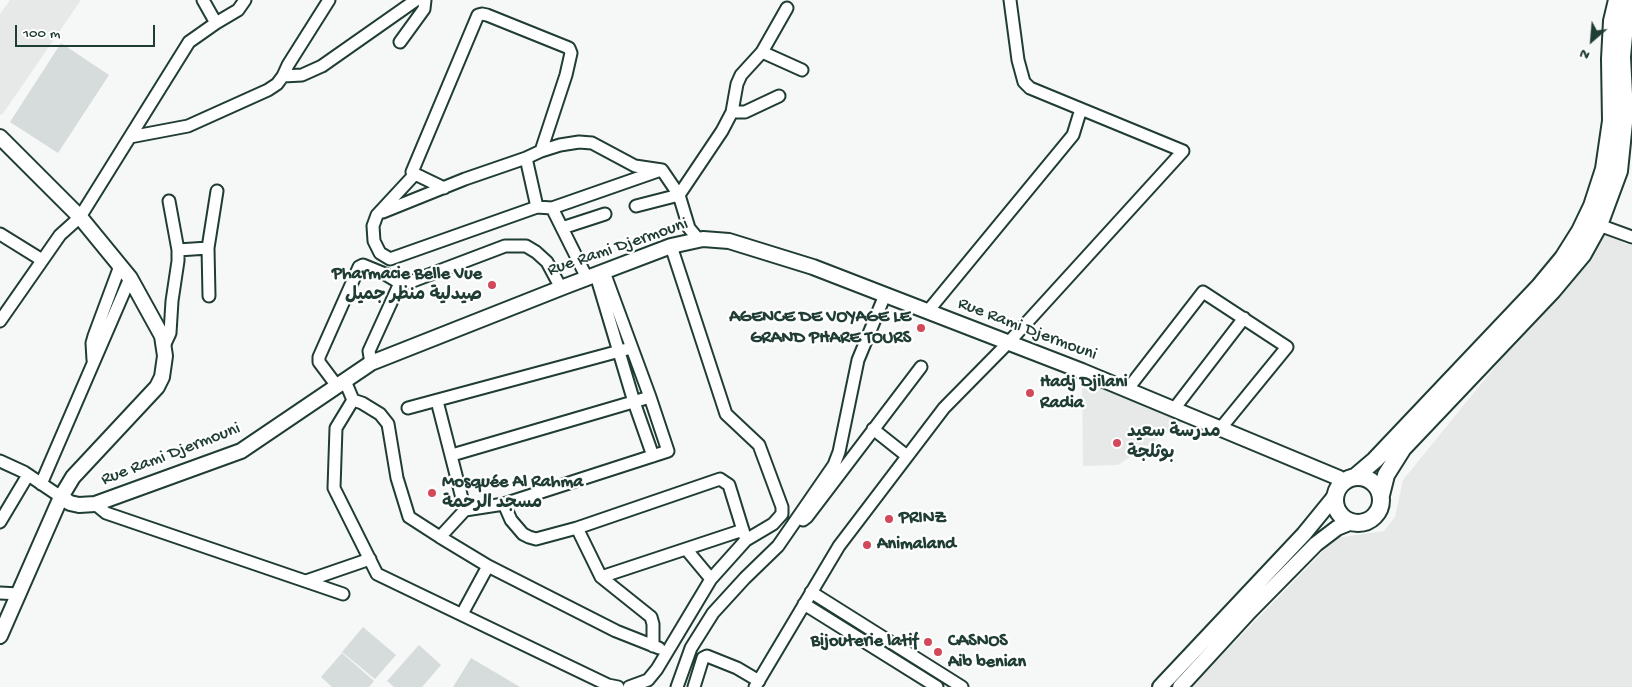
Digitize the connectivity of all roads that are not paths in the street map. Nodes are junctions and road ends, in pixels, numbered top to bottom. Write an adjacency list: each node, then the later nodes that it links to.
1 (203, 0): 10 (street)
2 (245, 0): 10 (street)
3 (329, 0): 14 (street)
4 (416, 0): 14 (street)
5 (425, 0): 11 (street)
6 (1010, 0): 16 (street)
7 (1617, 0): 74 (highway)
8 (1632, 0): 34 (highway)
9 (787, 8): 12 (street)
10 (216, 23): 19 (street)
11 (400, 42)
12 (762, 52): 13 (street); 17 (street)
13 (802, 70)
14 (283, 76): 19 (street)
15 (779, 96): 17 (street)
16 (1082, 108): 50 (street); 53 (street)
17 (732, 112): 26 (street)
18 (0, 137): 33 (main road)
19 (130, 138): 33 (street)
20 (541, 151): 21 (street); 22 (street); 23 (street)
21 (526, 158): 24 (street); 28 (street)
22 (662, 170): 26 (street); 30 (street)
23 (416, 174): 24 (street); 32 (street)
24 (444, 188): 32 (street)
25 (216, 191): 40 (street)
26 (679, 195): 29 (street); 38 (street)
27 (168, 202): 41 (street)
28 (537, 206): 30 (street); 32 (street)
29 (636, 206)
30 (552, 208): 35 (street)
31 (605, 214): 35 (street)
32 (377, 215)
33 (80, 217): 42 (street); 43 (main road)
34 (1600, 224): 37 (street); 76 (highway)
35 (562, 228): 44 (street)
36 (0, 234): 42 (street)
37 (1632, 237)
38 (699, 240): 39 (main road, Rue Rami Djermouni); 48 (main road, Rue Rami Djermouni)
39 (672, 246): 44 (main road, Rue Rami Djermouni); 86 (street)
40 (208, 248): 41 (street); 49 (street)
41 (178, 250): 54 (street)
42 (42, 260): 52 (street)
43 (120, 266): 45 (main road); 56 (street)
44 (596, 275): 47 (main road, Rue Rami Djermouni); 55 (street)
45 (130, 278): 54 (main road); 56 (street)
46 (400, 283): 47 (street); 57 (street); 59 (street)
47 (561, 288): 57 (main road, Rue Rami Djermouni)
48 (886, 295): 50 (main road, Rue Rami Djermouni); 84 (street)
49 (209, 296)
50 (928, 311): 53 (main road, Rue Rami Djermouni)
51 (1244, 318): 60 (street); 66 (street); 68 (street)
52 (0, 322)
53 (1009, 342): 60 (main road, Rue Rami Djermouni); 71 (street)
54 (164, 346): 78 (main road)
55 (626, 349): 61 (street); 63 (street); 64 (street)
56 (94, 362): 75 (street)
57 (370, 363): 59 (main road, Rue Rami Djermouni)
58 (921, 367): 67 (street)
59 (341, 384): 62 (street); 79 (main road, Rue Rami Djermouni)
60 (1127, 390): 66 (main road, Rue Rami Djermouni)
61 (650, 397): 64 (street); 70 (street)
62 (353, 400): 87 (street); 89 (street)
63 (436, 401): 65 (street); 69 (street)
64 (634, 402): 69 (street); 70 (street)
65 (408, 408)
66 (1174, 409): 68 (main road, Rue Rami Djermouni)
67 (874, 429): 71 (street); 84 (street)
68 (1220, 429): 74 (main road, Rue Rami Djermouni)
69 (452, 455): 81 (street)
70 (653, 456): 80 (street)
71 (907, 456): 94 (street)
72 (0, 460): 73 (street)
73 (28, 475): 75 (street); 82 (street)
74 (1349, 479): 76 (highway); 77 (highway)
75 (41, 484): 78 (street)
76 (1381, 495): 83 (highway)
77 (1335, 496): 83 (highway); 112 (main road)
78 (61, 497): 79 (main road, Rue Rami Djermouni); 96 (main road)
79 (94, 504): 93 (street)
80 (504, 504): 81 (street); 85 (street)
81 (465, 510): 87 (street)
82 (0, 522)
83 (1352, 522): 113 (main road)
84 (791, 526): 108 (street)
85 (577, 528): 86 (street); 91 (street)
86 (745, 535): 88 (street); 92 (street)
87 (440, 537): 90 (street)
88 (686, 549): 91 (street); 92 (street)
89 (370, 560): 93 (street); 99 (street)
90 (488, 566): 99 (street); 102 (street)
91 (601, 577): 102 (street)
92 (711, 579): 103 (street)
93 (306, 581): 97 (street)
94 (811, 592): 98 (street); 100 (street)
95 (0, 593): 96 (street)
96 (19, 594): 101 (main road)
97 (343, 594)
98 (804, 604): 104 (street); 105 (street)
99 (462, 614): 106 (street)
100 (874, 632): 104 (street); 111 (street)
101 (0, 636)
102 (653, 646): 103 (street)
103 (668, 650): 107 (street)
104 (887, 656): 110 (street)
105 (757, 684): 109 (street)
106 (618, 687)
107 (629, 687)
108 (677, 687)
109 (694, 687)
110 (938, 687)
111 (962, 687)
112 (1160, 687)
113 (1180, 687)

